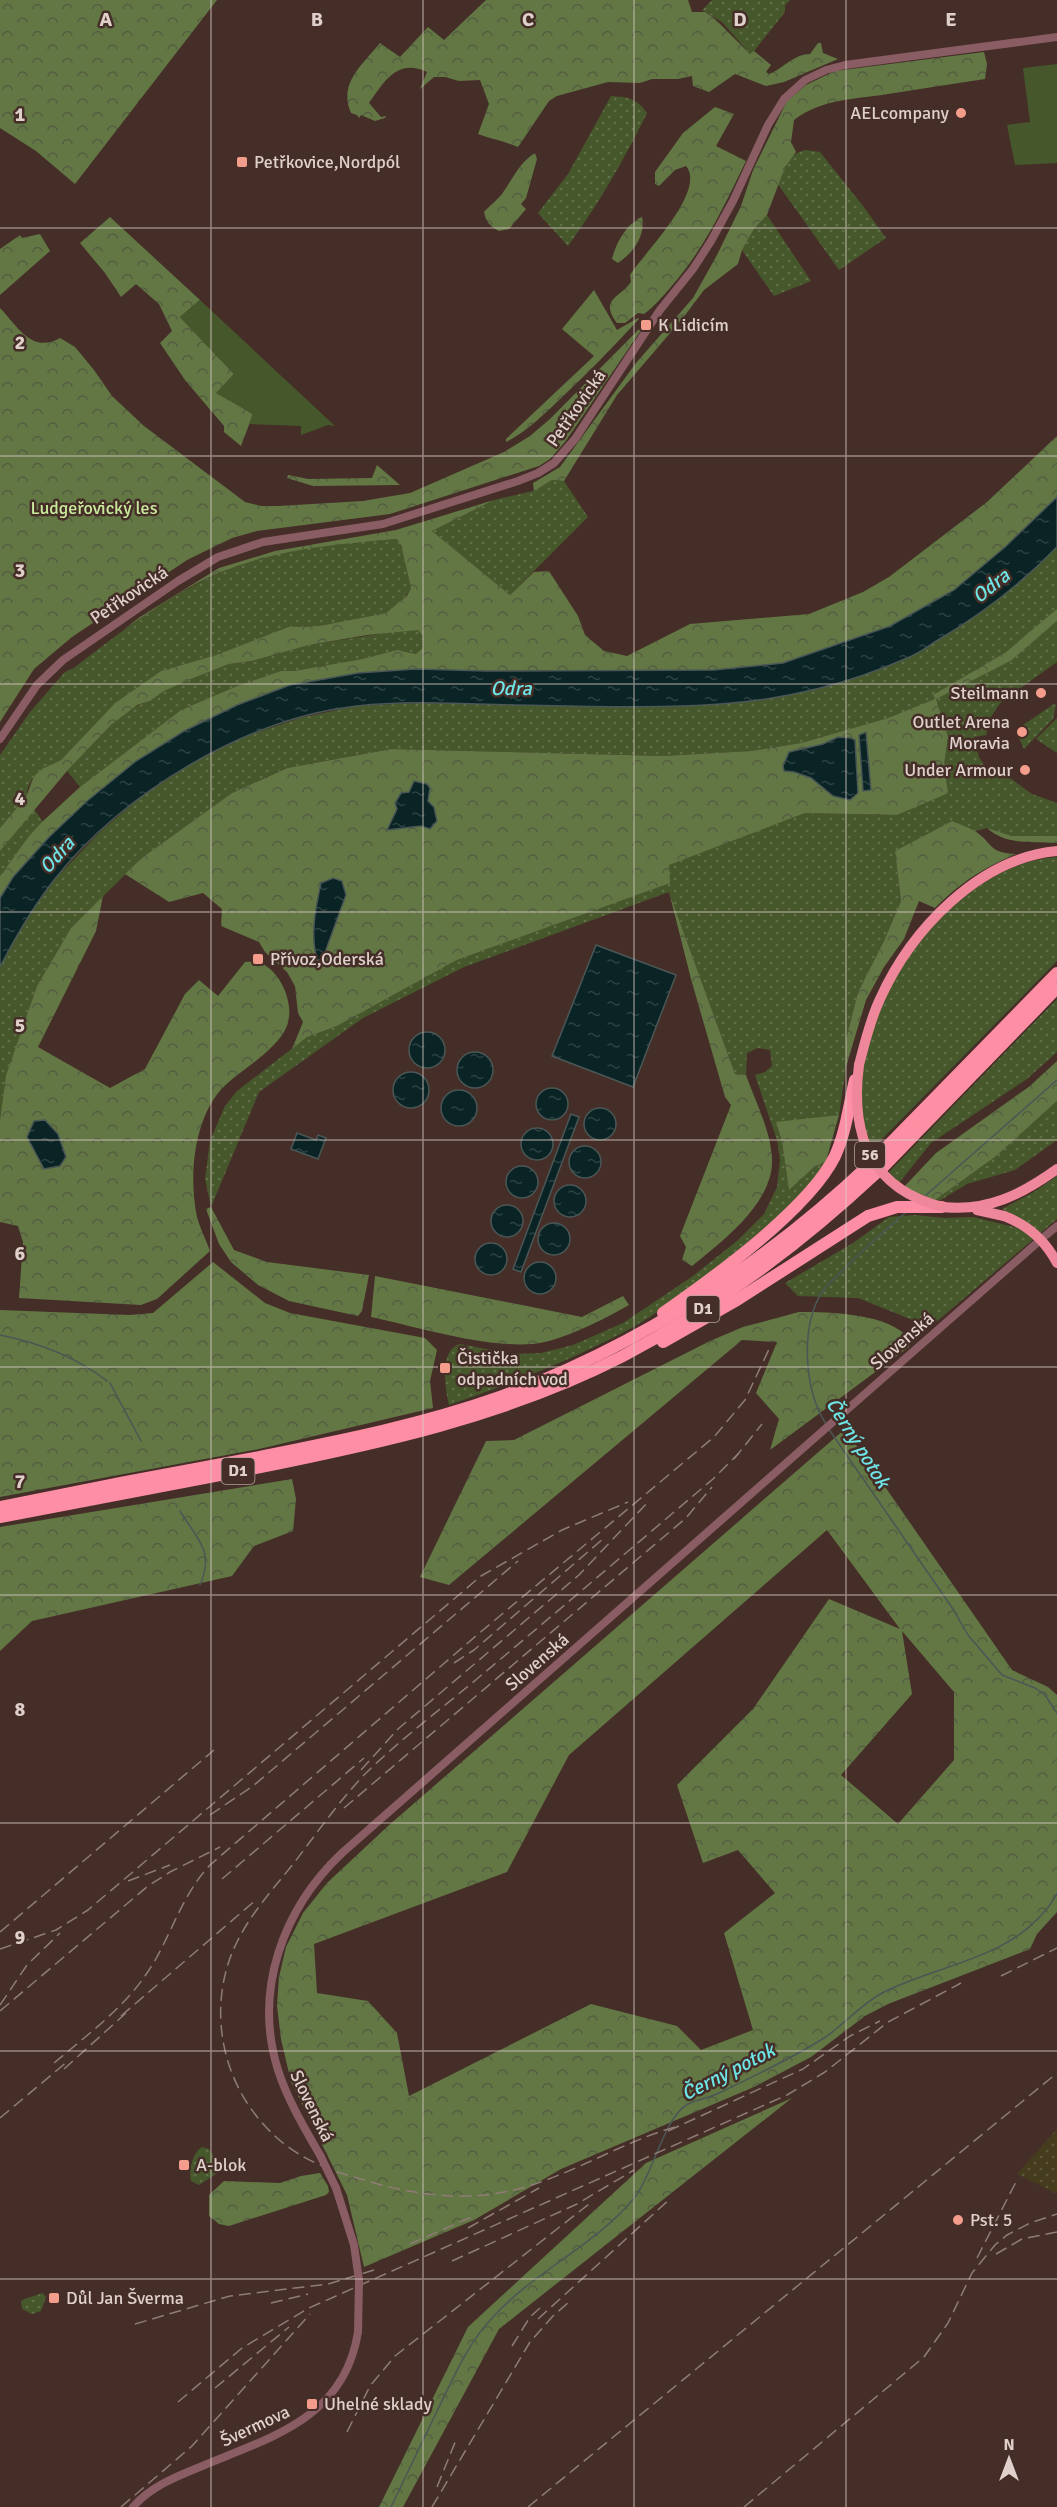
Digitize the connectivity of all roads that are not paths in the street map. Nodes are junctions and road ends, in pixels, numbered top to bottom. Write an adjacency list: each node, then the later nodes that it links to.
1 (1057, 37): 2 (street, Petřkovická)
2 (0, 739)
3 (1057, 850): 6 (highway)
4 (1057, 973): 7 (highway, D1)
5 (1057, 988): 7 (highway, D1)
6 (859, 1065): 9 (highway, 56, bridge); 15 (highway, D1, bridge)
7 (876, 1165): 15 (highway, D1); 16 (highway, D1)
8 (1057, 1169): 10 (highway, 56)
9 (943, 1208): 10 (highway, 56); 16 (highway, D1)
10 (968, 1209): 14 (highway, 56, bridge)
11 (1057, 1226): 12 (street)
12 (1045, 1236)
13 (1038, 1242): 21 (street, Slovenská, bridge)
14 (1057, 1263)
15 (532, 1384): 17 (highway, D1)
16 (505, 1406): 17 (highway, D1)
17 (470, 1412): 18 (highway, D1)
18 (40, 1504): 19 (highway, D1); 20 (highway, D1)
19 (0, 1507)
20 (0, 1517)
21 (340, 2198): 22 (street, Švermova, bridge)
22 (133, 2507)

